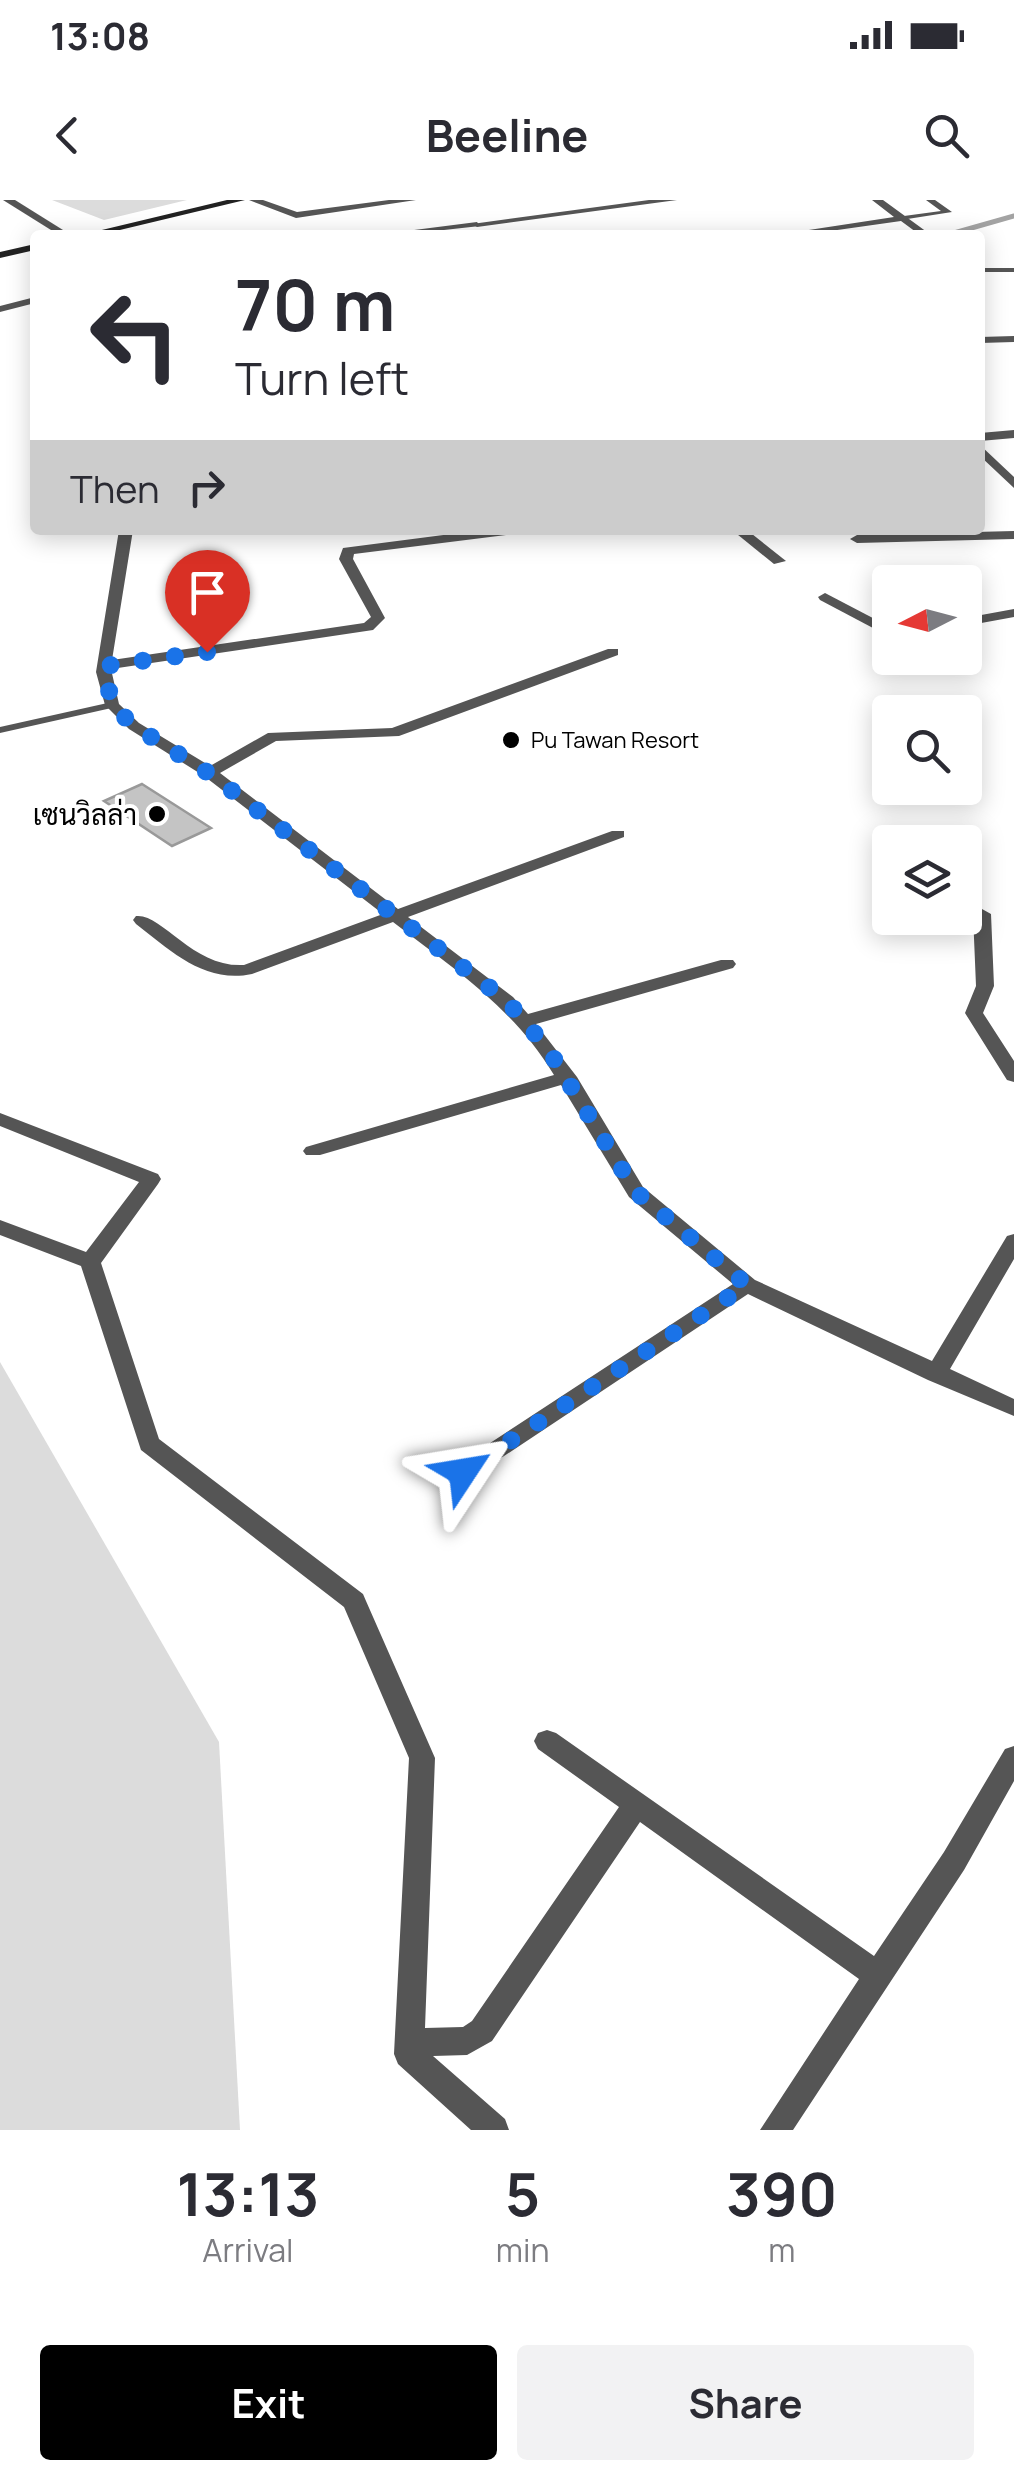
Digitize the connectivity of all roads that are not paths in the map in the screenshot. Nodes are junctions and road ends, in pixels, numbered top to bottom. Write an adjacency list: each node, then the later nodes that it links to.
1 (8, 200): 8 (street)
2 (240, 200): 13 (main road)
3 (254, 200): 4 (street)
4 (411, 200)
5 (672, 200): 11 (street)
6 (878, 200): 10 (street)
7 (930, 200): 10 (lane)
8 (22, 206): 9 (street); 12 (street)
9 (0, 210)
10 (904, 218): 15 (street); 16 (street)
11 (477, 224): 14 (lane)
12 (58, 230)
13 (108, 230)
14 (424, 230)
15 (817, 230)
16 (920, 230)
17 (30, 248): 18 (main road)
18 (0, 255)
19 (985, 270): 20 (lane)
20 (1014, 270)
21 (30, 301): 22 (street)
22 (0, 309)
23 (1014, 339): 24 (street)
24 (985, 340)
25 (1014, 434): 26 (street)
26 (985, 437)
27 (985, 454): 29 (street)
28 (1014, 465): 29 (street)
29 (997, 467): 30 (street)
30 (1014, 484)
31 (125, 535): 42 (street)
32 (476, 535): 42 (street)
33 (745, 535): 36 (street)
34 (1014, 535): 35 (street)
35 (858, 538)
36 (778, 561)
37 (825, 597): 40 (street)
38 (1014, 613): 39 (street)
39 (982, 619)
40 (872, 623)
41 (613, 652): 45 (street)
42 (104, 666): 43 (street)
43 (112, 705): 44 (lane); 45 (street)
44 (0, 730)
45 (210, 774): 48 (street)
46 (618, 834): 48 (street)
47 (982, 914): 52 (street)
48 (398, 917): 49 (street); 51 (street)
49 (142, 920)
50 (727, 964): 51 (street)
51 (525, 1021): 53 (street)
52 (1014, 1076)
53 (567, 1077): 55 (street); 59 (street)
54 (0, 1119): 58 (street)
55 (313, 1151)
56 (0, 1227): 58 (street)
57 (1014, 1241): 60 (street)
58 (90, 1262): 67 (street)
59 (747, 1285): 60 (street); 62 (street)
60 (936, 1374): 61 (street)
61 (1014, 1408)
62 (463, 1472)
63 (547, 1741): 65 (street)
64 (1014, 1757): 66 (street)
65 (637, 1804): 66 (street); 67 (street)
66 (877, 1975): 69 (street)
67 (410, 2042): 68 (street)
68 (494, 2130)
69 (775, 2130)

